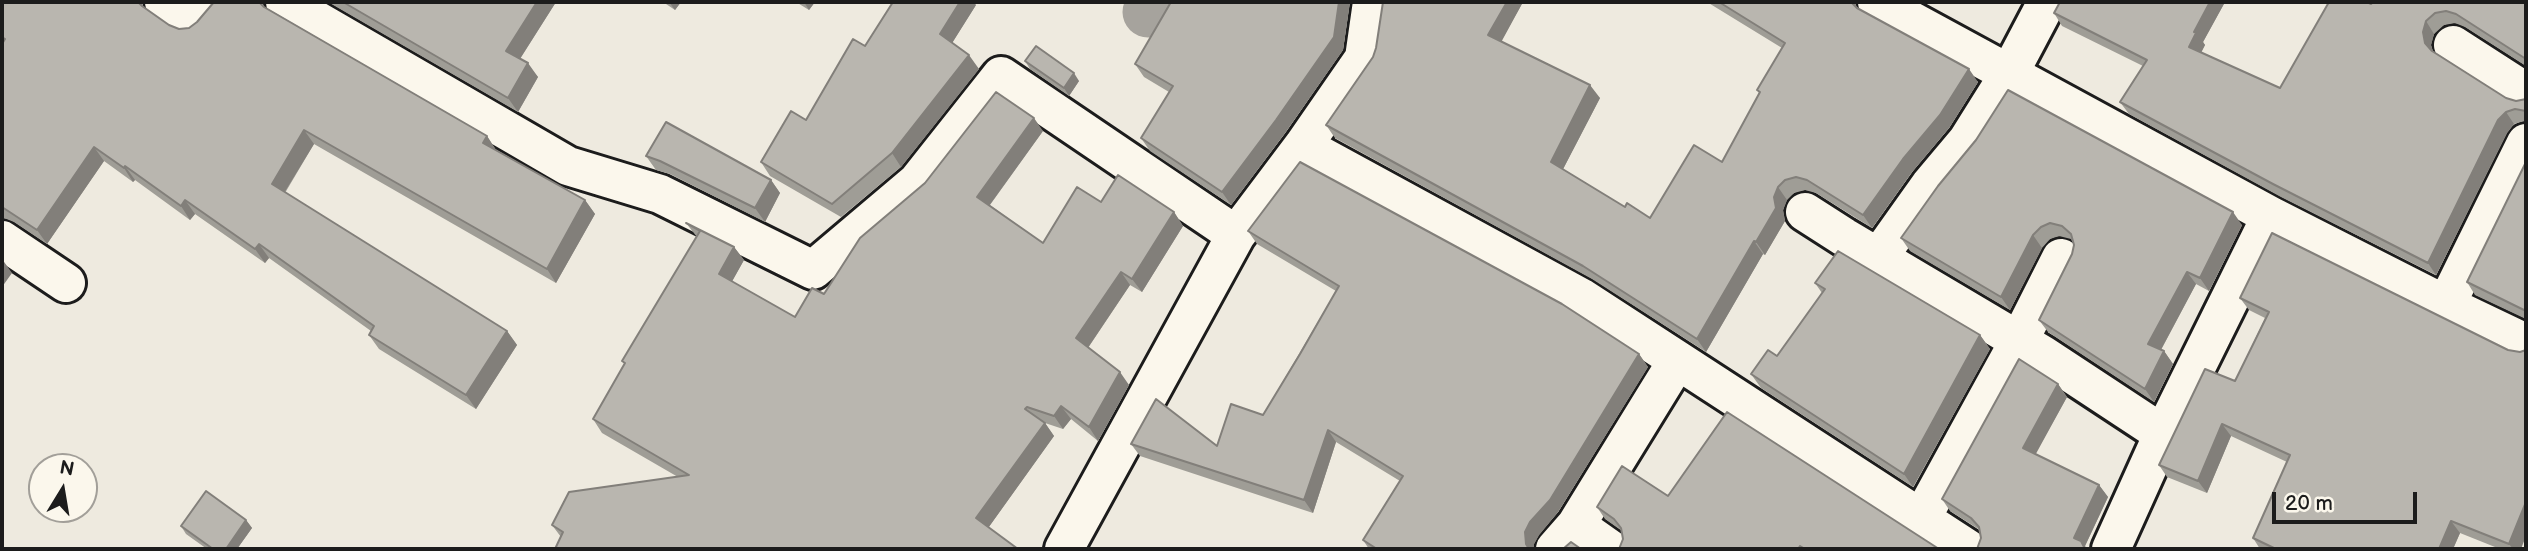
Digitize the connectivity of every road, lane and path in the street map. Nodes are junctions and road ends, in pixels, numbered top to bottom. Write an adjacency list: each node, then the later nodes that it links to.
1 (164, 2): 2 (street)
2 (207, 2)
3 (285, 2): 14 (street)
4 (1372, 2): 11 (street)
5 (1877, 2): 8 (street)
6 (2047, 2): 8 (street)
7 (2453, 45): 9 (street)
8 (2009, 74): 13 (street); 16 (street)
9 (2526, 92)
10 (2526, 143): 19 (street)
11 (1303, 146): 14 (street); 22 (street)
12 (1805, 212): 16 (street)
13 (2271, 216): 19 (street); 23 (street)
14 (1236, 235): 26 (street)
15 (2, 240): 18 (street)
16 (1878, 258): 20 (street)
17 (2061, 258): 20 (street)
18 (66, 282)
19 (2446, 305): 21 (street)
20 (2019, 341): 23 (street); 24 (street)
21 (2526, 343)
22 (1677, 361): 24 (street); 25 (street)
23 (2163, 434): 29 (street)
24 (1922, 519): 28 (street)
25 (1566, 537): 27 (street)
26 (1064, 549)
27 (1610, 549)
28 (1968, 549)
29 (2111, 549)

